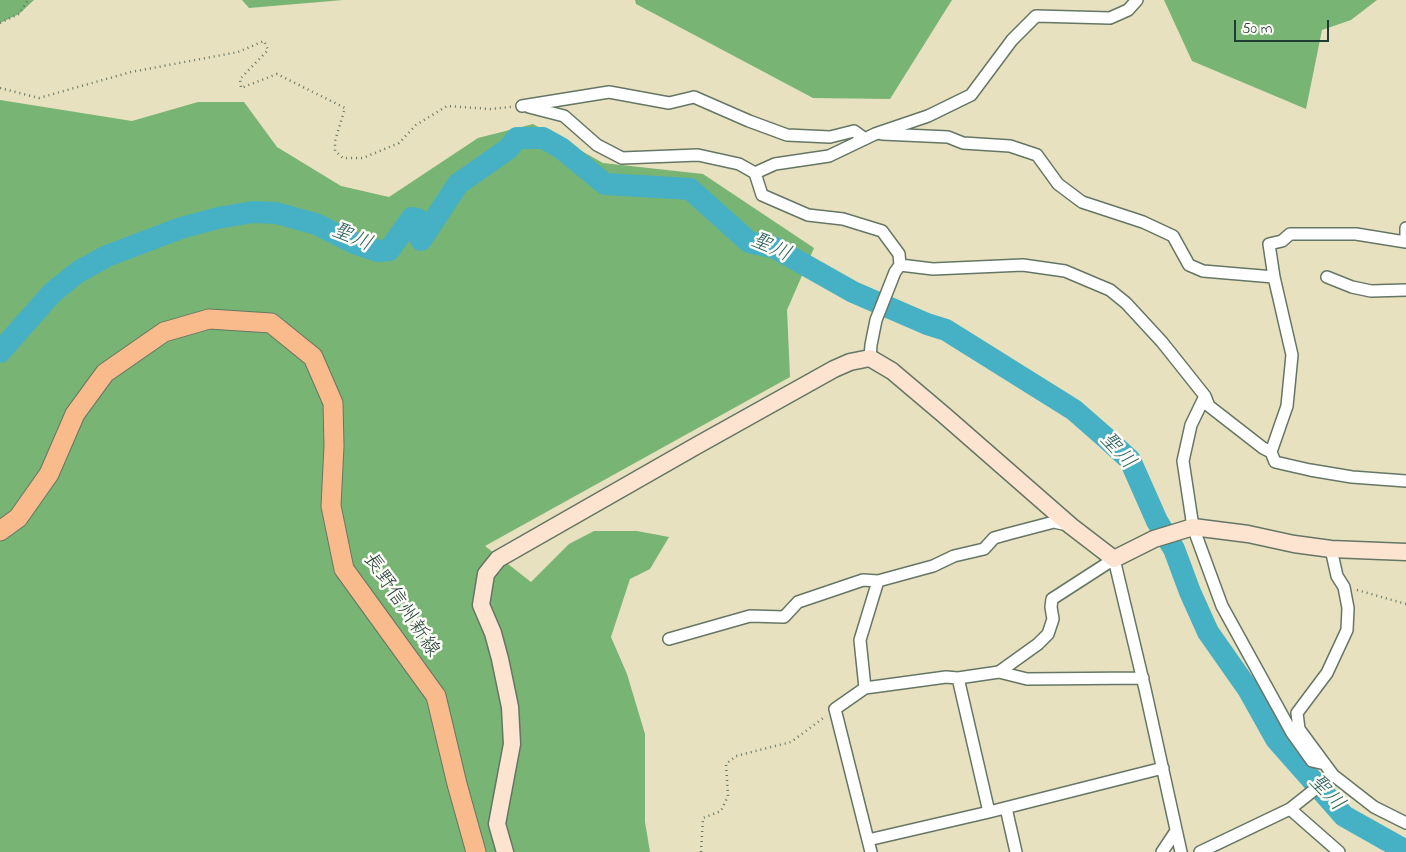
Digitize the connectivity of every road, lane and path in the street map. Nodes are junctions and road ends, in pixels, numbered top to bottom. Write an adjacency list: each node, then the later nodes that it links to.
1 (28, 0): 3 (path)
2 (1137, 0): 6 (street)
3 (0, 23)
4 (0, 88): 5 (path)
5 (522, 106): 6 (street); 7 (street)
6 (870, 136): 7 (street); 11 (street)
7 (756, 173): 10 (street)
8 (1406, 228): 9 (street)
9 (1406, 242): 11 (street)
10 (900, 265): 14 (street); 15 (street)
11 (1274, 277): 16 (street)
12 (1327, 277): 13 (street)
13 (1406, 290)
14 (870, 358): 18 (street); 43 (street)
15 (1205, 396): 16 (street); 19 (street)
16 (1271, 452): 17 (street)
17 (1406, 481)
18 (1071, 526): 23 (street); 24 (street)
19 (1187, 529): 21 (street); 23 (street); 33 (street)
20 (0, 531): 42 (main road, 長野信州新線)
21 (1331, 549): 22 (street); 25 (street)
22 (1406, 552)
23 (1114, 559): 28 (street); 30 (street)
24 (878, 581): 27 (street); 31 (street)
25 (1344, 588): 26 (path); 33 (street)
26 (1406, 604)
27 (669, 639)
28 (999, 672): 29 (street); 30 (street)
29 (958, 678): 31 (street); 38 (street)
30 (1143, 678): 34 (street)
31 (865, 688): 32 (street)
32 (835, 709): 41 (street); 44 (path)
33 (1325, 764): 35 (street)
34 (1163, 768): 36 (street); 40 (street)
35 (1329, 777): 37 (street); 39 (street)
36 (1006, 808): 38 (street); 46 (street)
37 (1290, 809): 49 (street); 50 (street)
38 (989, 812): 41 (street)
39 (1406, 823)
40 (1176, 832): 47 (street); 48 (street)
41 (868, 840): 45 (street)
42 (476, 852)
43 (505, 852)
44 (701, 852)
45 (871, 852)
46 (1016, 852)
47 (1162, 852)
48 (1181, 852)
49 (1200, 852)
50 (1339, 852)

